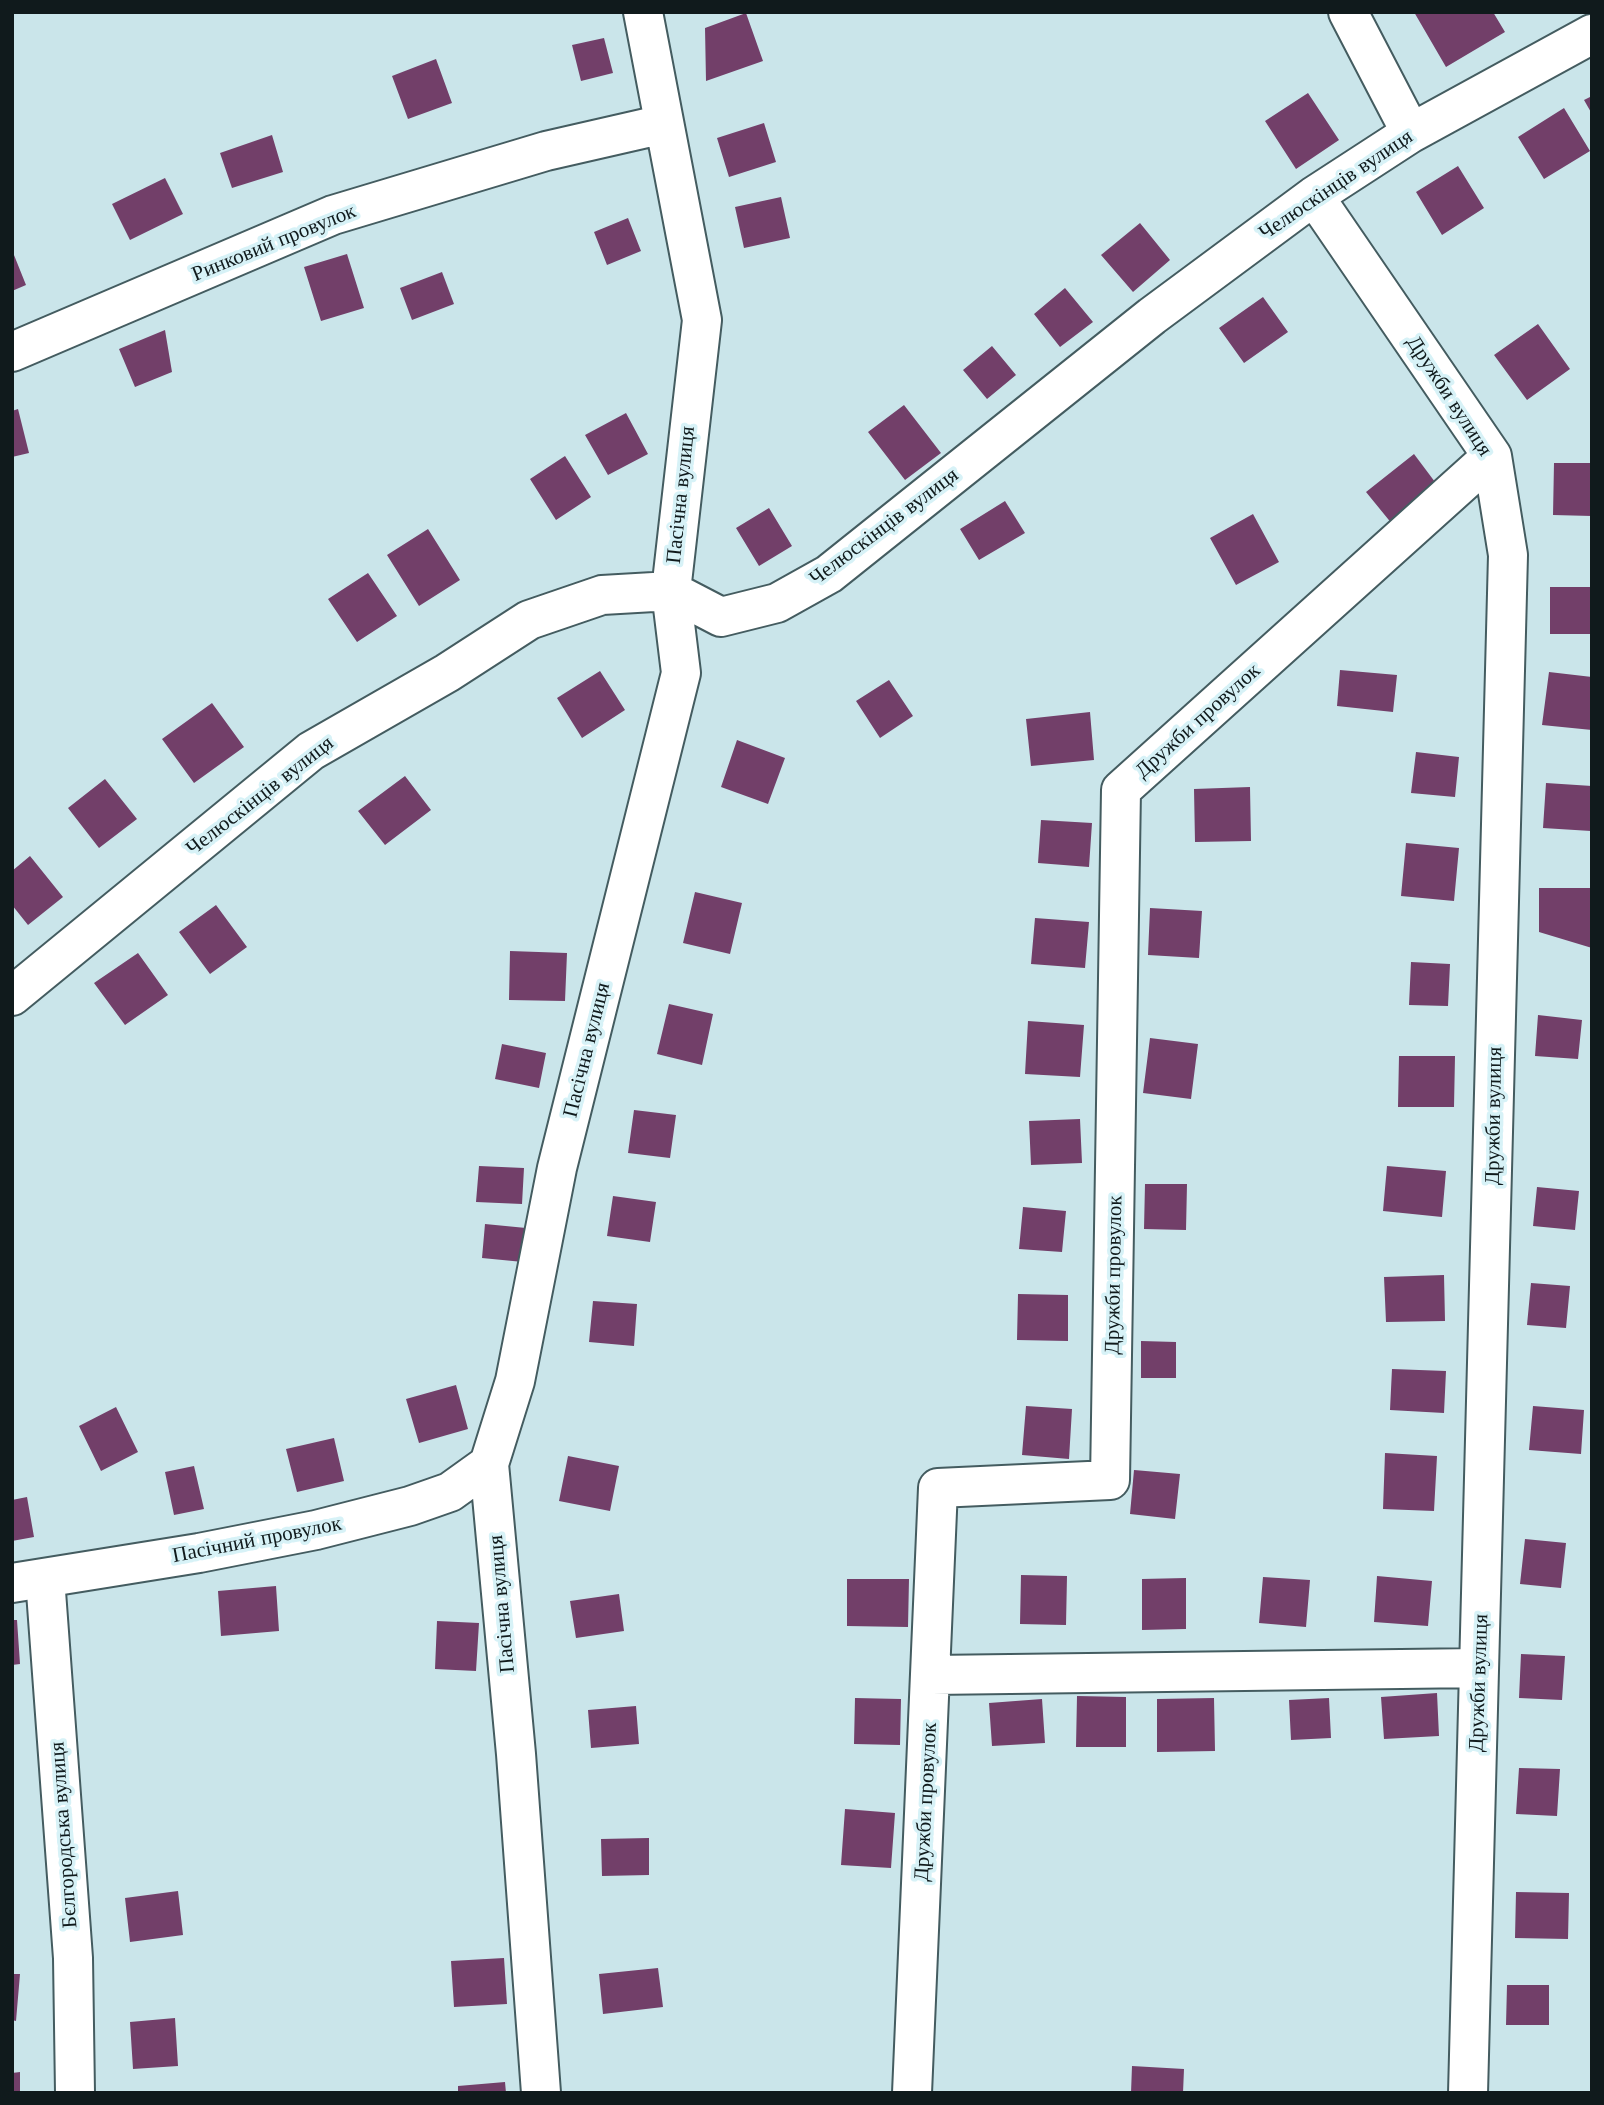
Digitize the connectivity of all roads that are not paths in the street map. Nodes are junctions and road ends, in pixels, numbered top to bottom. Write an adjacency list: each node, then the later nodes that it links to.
1 (643, 12): 4 (street, Пасічна вулиця)
2 (1348, 12): 5 (street)
3 (1592, 34): 5 (street, Челюскінців вулиця)
4 (664, 124): 7 (street, Ринковий провулок); 9 (street, Пасічна вулиця)
5 (1411, 133): 6 (street, Челюскінців вулиця)
6 (1314, 196): 8 (street, Дружби вулиця); 9 (street, Челюскінців вулиця)
7 (12, 352)
8 (1492, 456): 13 (street, Дружби вулиця); 14 (street, Дружби провулок)
9 (671, 591): 10 (street, Челюскінців вулиця); 11 (street, Пасічна вулиця)
10 (12, 996)
11 (489, 1464): 12 (street, Пасічний провулок); 16 (street, Пасічна вулиця)
12 (29, 1580): 15 (street, Бєлгородська вулиця)
13 (1479, 1668): 14 (street); 18 (street, Дружби вулиця)
14 (932, 1675): 17 (street, Дружби провулок)
15 (75, 2093)
16 (541, 2093)
17 (912, 2093)
18 (1468, 2093)

